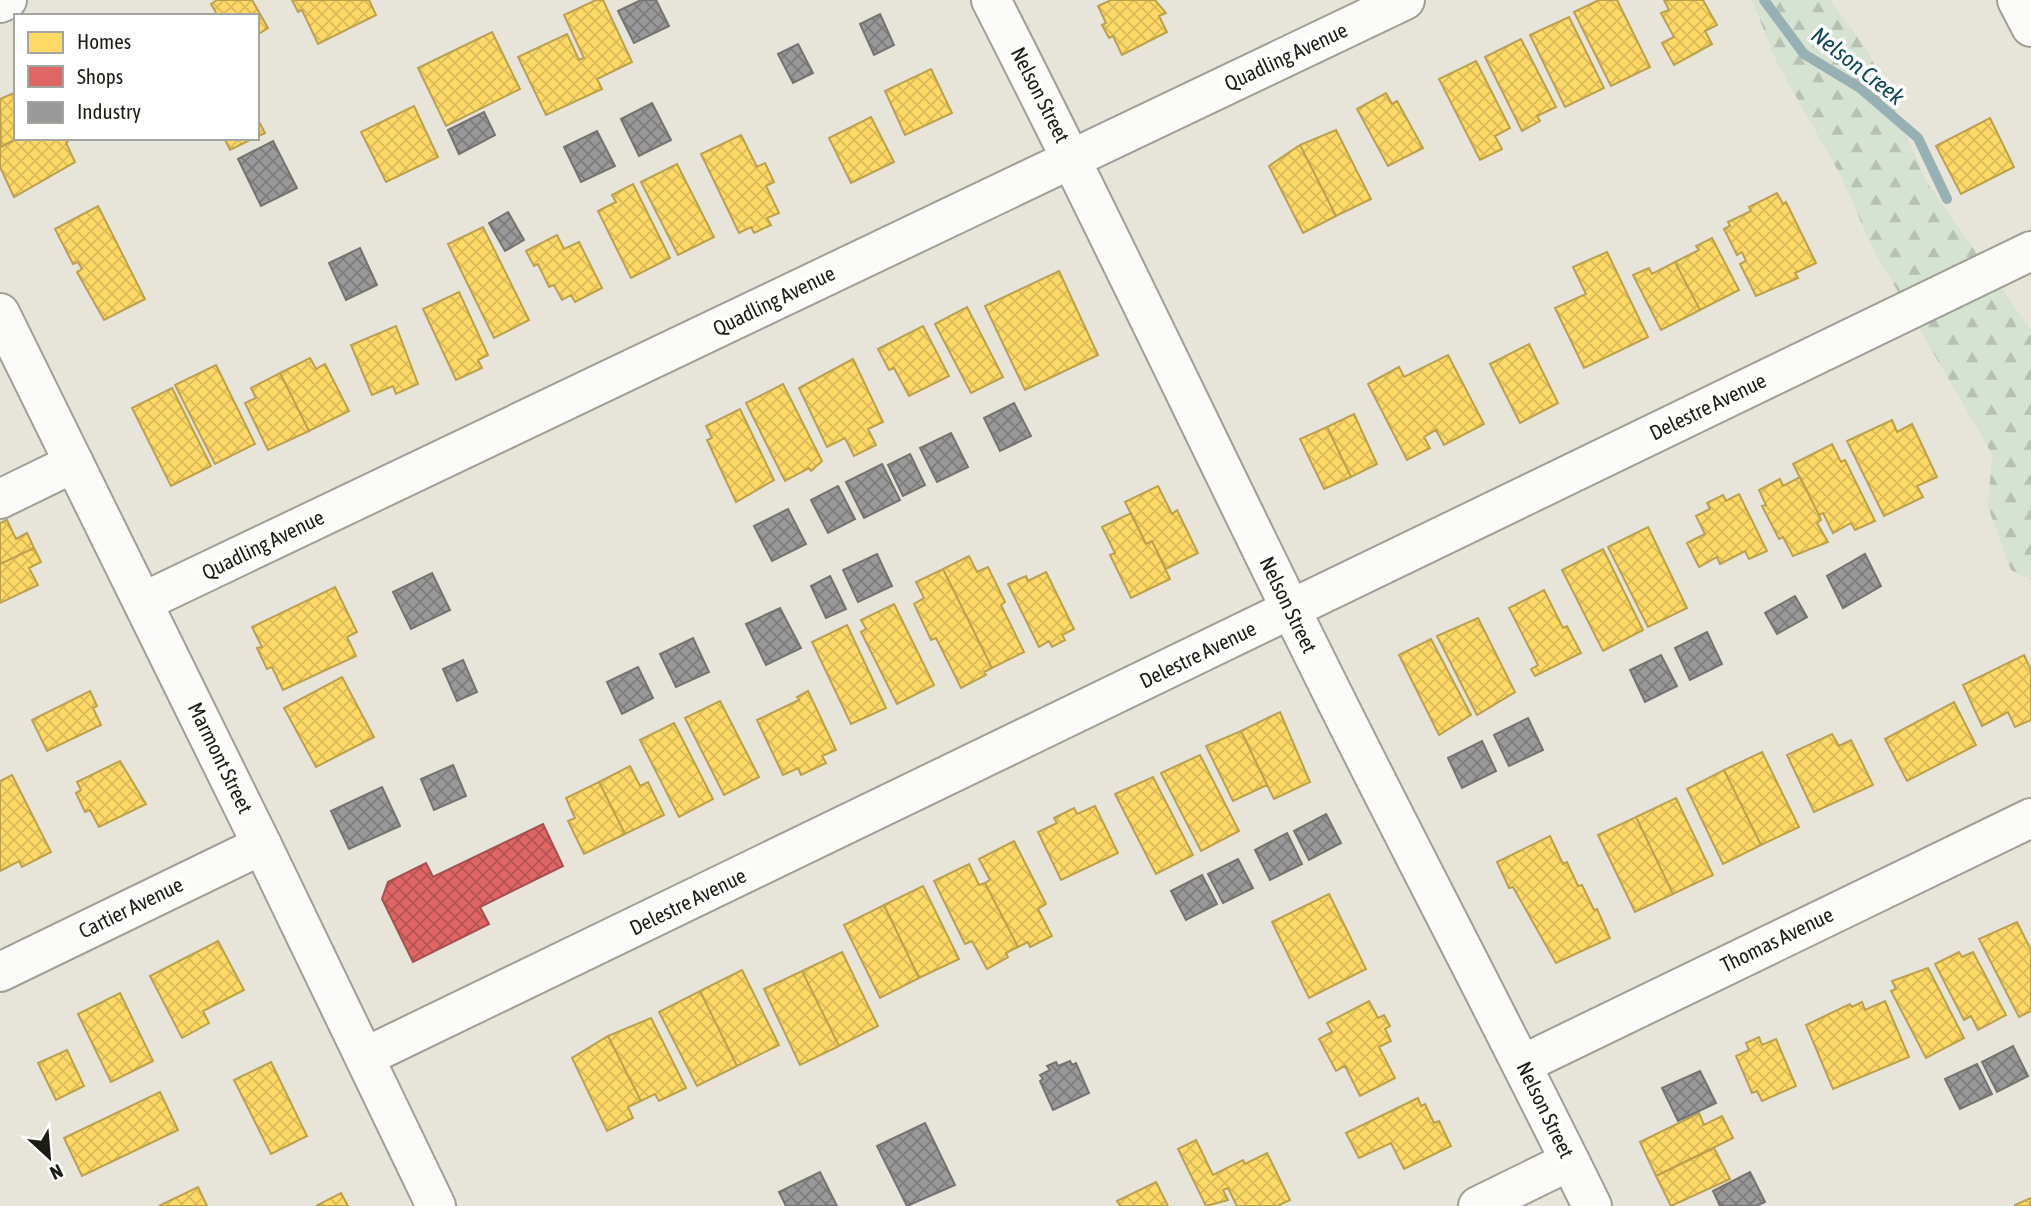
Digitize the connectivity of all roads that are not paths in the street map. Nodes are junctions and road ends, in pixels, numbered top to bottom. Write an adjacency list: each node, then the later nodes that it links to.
1 (7, 0): 5 (street)
2 (991, 0): 7 (street, Nelson Street)
3 (1405, 0): 7 (street, Quadling Avenue)
4 (2017, 0): 6 (street)
5 (0, 3)
6 (2031, 27)
7 (1072, 158): 12 (street, Quadling Avenue); 13 (street, Nelson Street)
8 (2031, 251): 13 (street, Delestre Avenue)
9 (0, 313): 10 (street, Marmont Street)
10 (74, 463): 11 (street); 12 (street, Marmont Street)
11 (0, 499)
12 (143, 602): 15 (street, Marmont Street)
13 (1291, 610): 17 (street, Delestre Avenue); 18 (street, Nelson Street)
14 (2031, 818): 18 (street, Thomas Avenue)
15 (262, 845): 16 (street, Cartier Avenue); 17 (street, Marmont Street)
16 (0, 972)
17 (365, 1058): 20 (street, Marmont Street)
18 (1523, 1064): 19 (street, Nelson Street)
19 (1570, 1161): 21 (street); 22 (street, Nelson Street)
20 (436, 1206)
21 (1478, 1206)
22 (1592, 1206)

